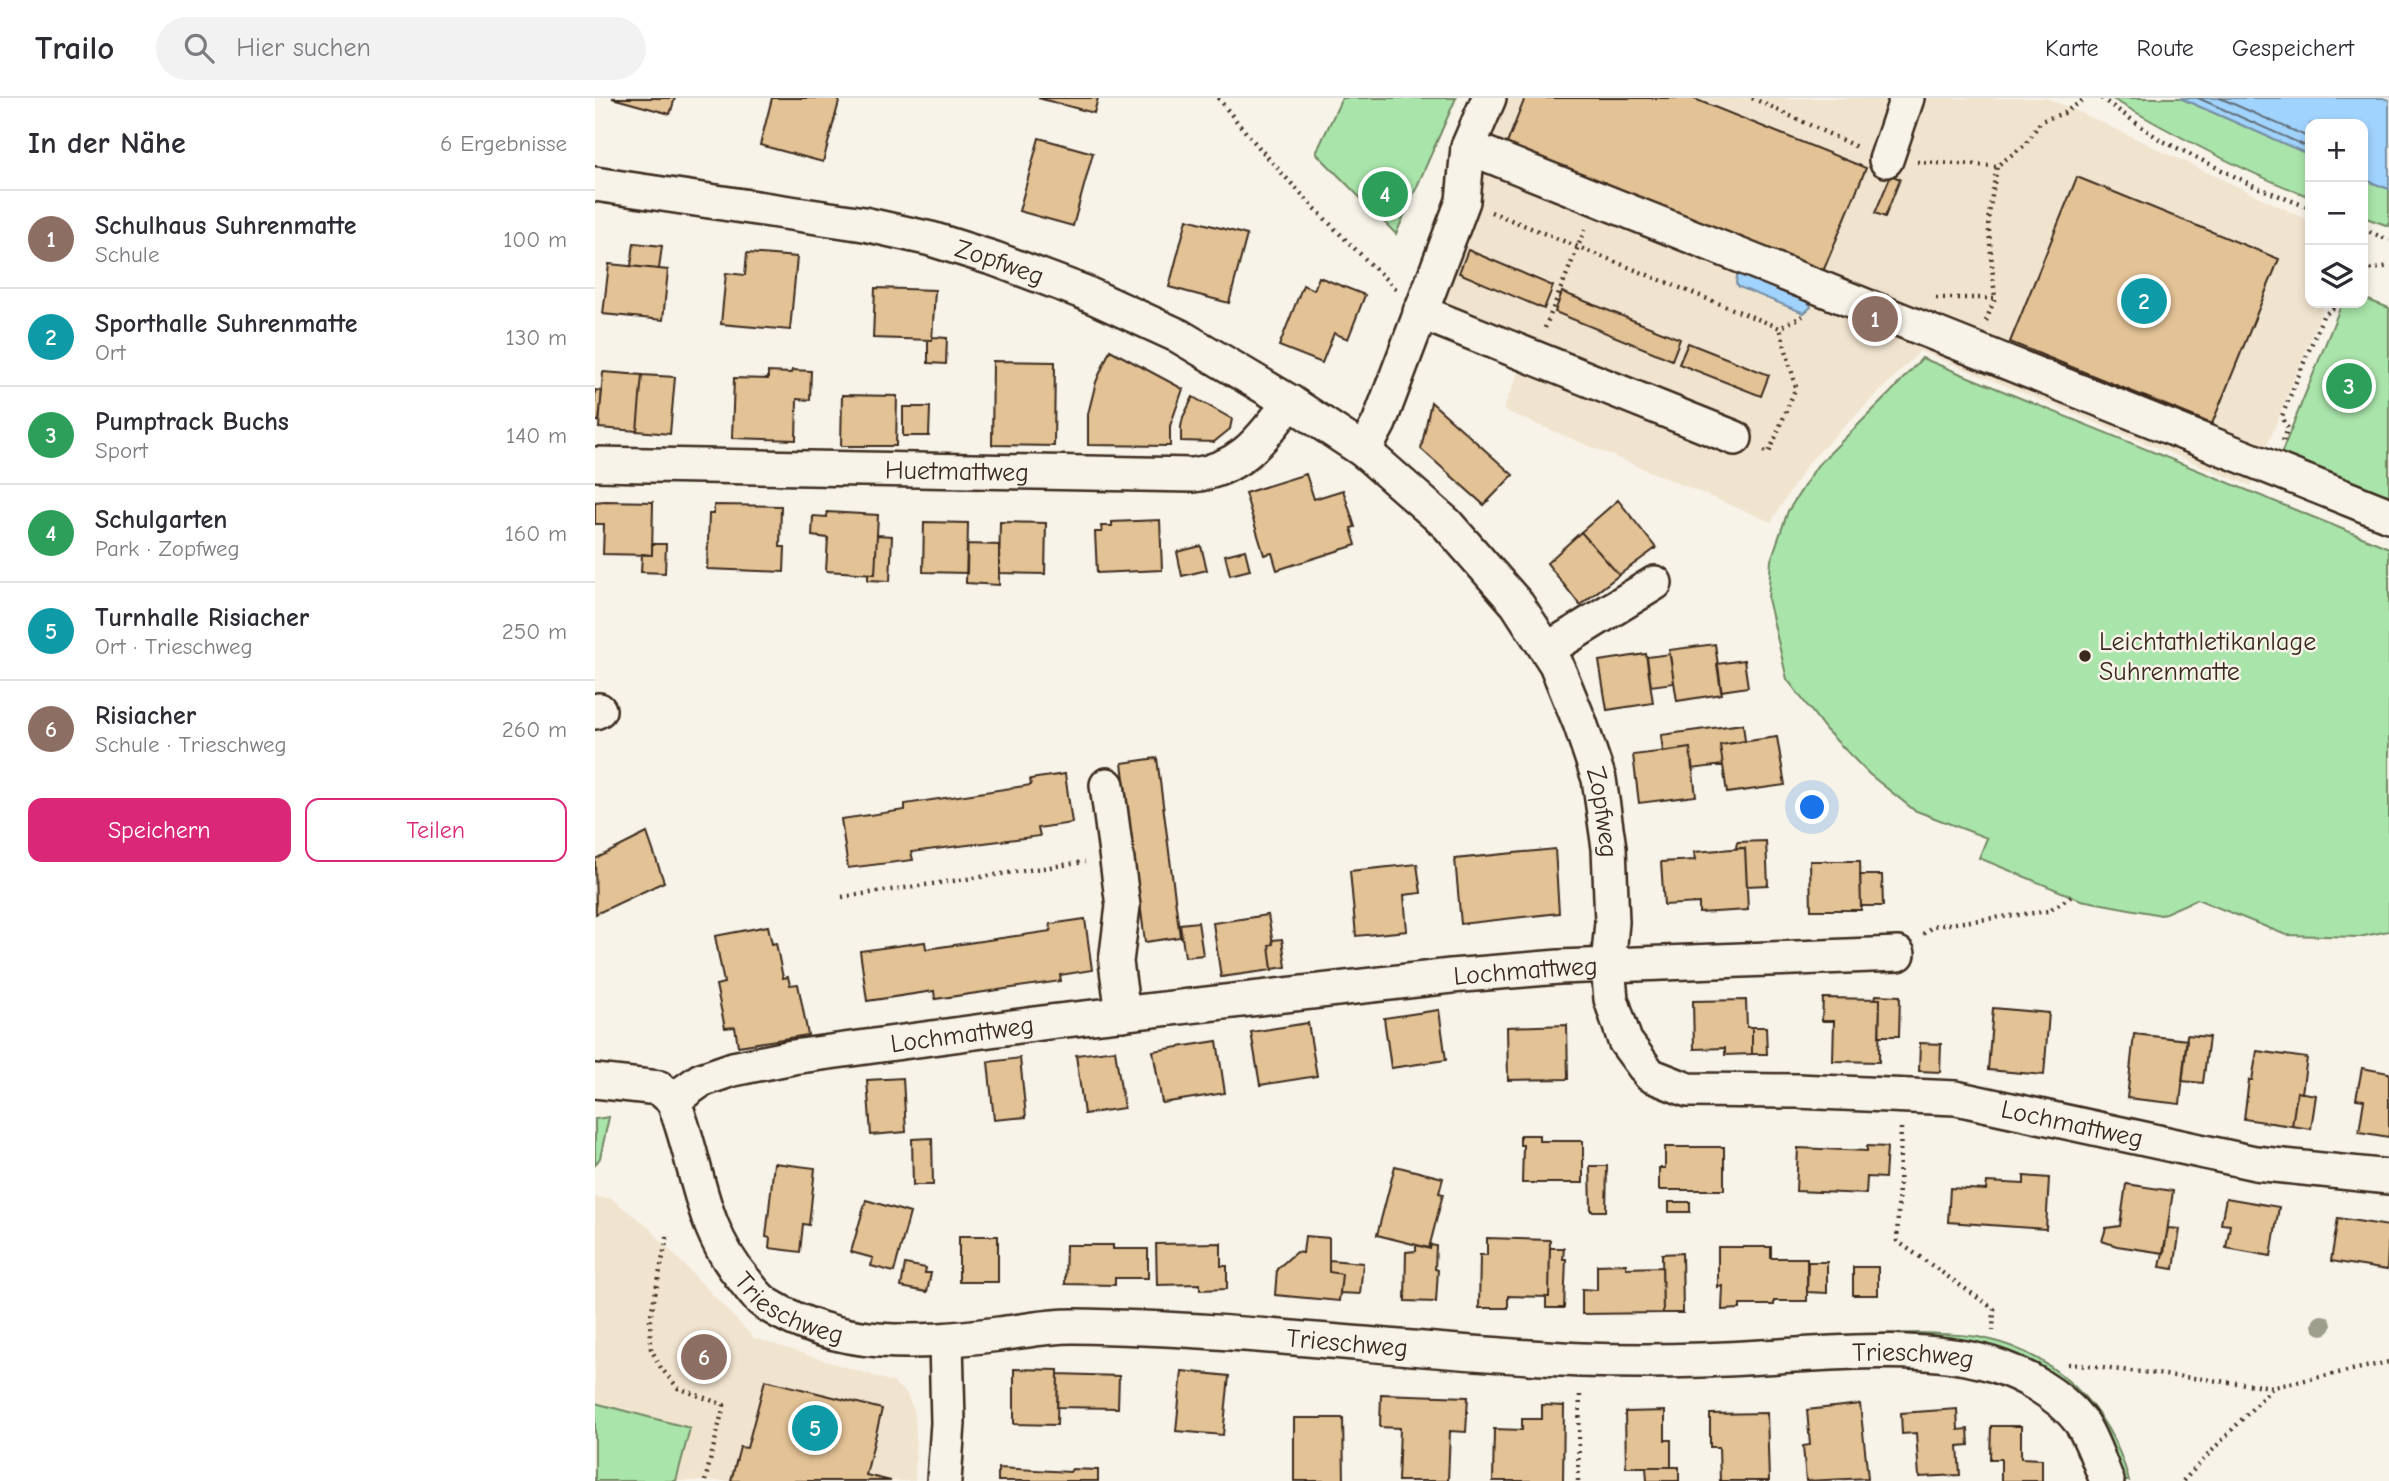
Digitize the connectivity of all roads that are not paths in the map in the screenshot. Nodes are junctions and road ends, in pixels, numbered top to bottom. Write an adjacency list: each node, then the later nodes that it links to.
1 (1489, 98): 3 (street)
2 (1907, 98): 4 (street)
3 (1468, 147): 6 (street); 11 (street)
4 (1886, 160)
5 (595, 184): 7 (street, Zopfweg)
6 (1420, 312): 8 (street); 9 (street)
7 (1290, 402): 9 (street, Zopfweg); 10 (street, Huetmattweg)
8 (1735, 438)
9 (1364, 451): 13 (street, Zopfweg)
10 (595, 464)
11 (2389, 515)
12 (1655, 583): 13 (street)
13 (1548, 649): 16 (street, Zopfweg)
14 (1107, 785): 17 (street)
15 (1898, 954): 16 (street)
16 (1608, 966): 17 (street, Lochmattweg); 20 (street, Lochmattweg)
17 (1123, 1014): 19 (street, Lochmattweg)
18 (595, 1081): 19 (street)
19 (673, 1100): 21 (street, Trieschweg)
20 (2389, 1177)
21 (946, 1340): 22 (street); 23 (street, Trieschweg)
22 (944, 1481)
23 (2106, 1481)

